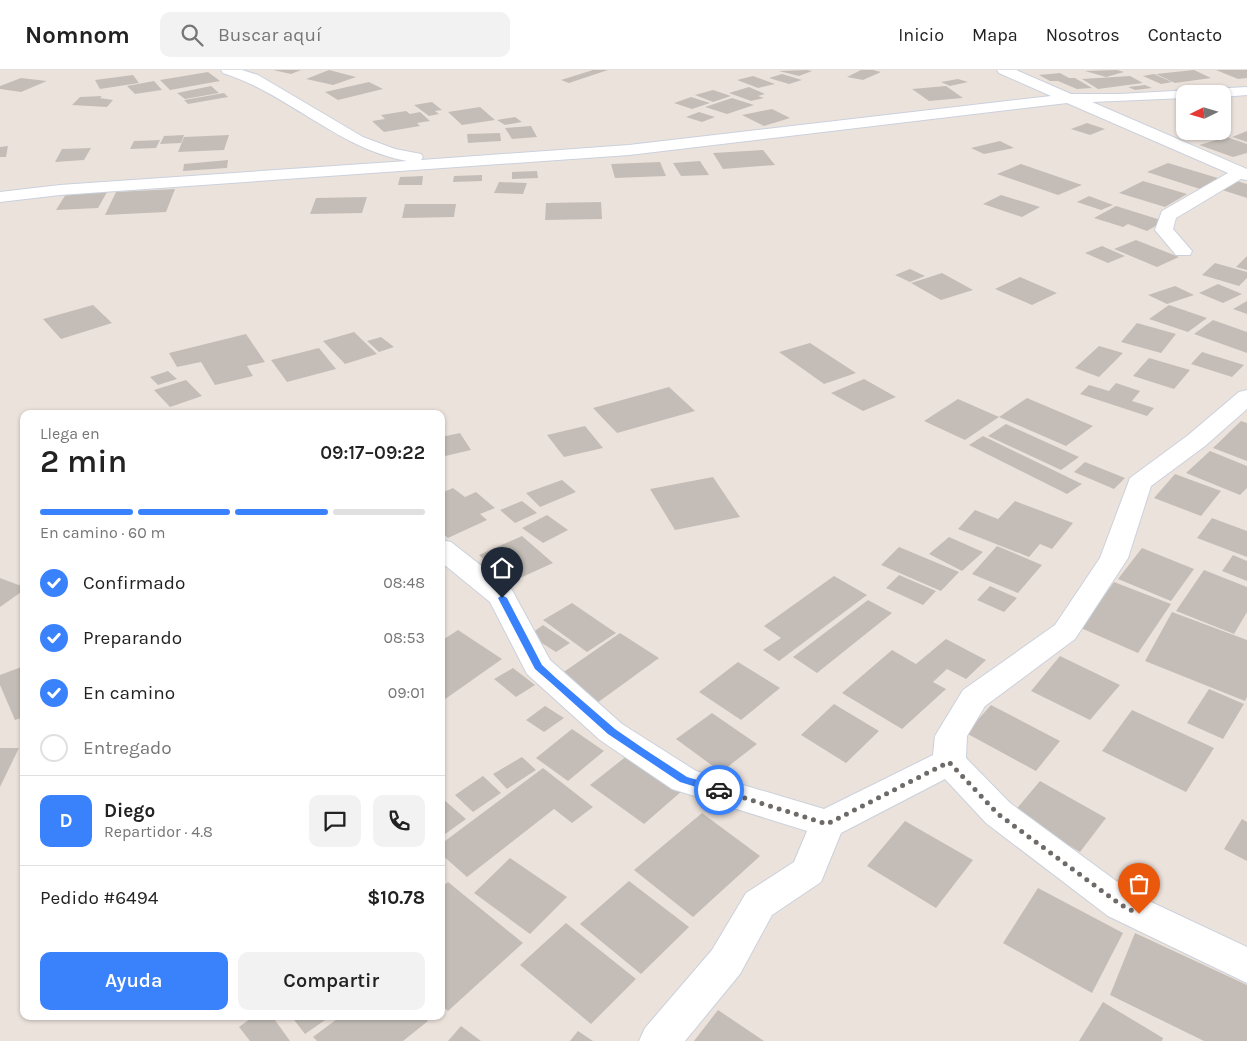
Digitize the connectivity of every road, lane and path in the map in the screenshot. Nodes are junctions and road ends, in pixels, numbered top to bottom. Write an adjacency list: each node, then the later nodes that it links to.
1 (228, 70): 7 (street)
2 (1004, 70): 6 (street)
3 (1247, 91): 4 (street)
4 (1231, 92)
5 (1176, 95): 6 (street)
6 (1069, 98): 7 (street); 8 (street)
7 (451, 162): 9 (street)
8 (1243, 174): 10 (street)
9 (0, 197)
10 (1183, 251)
11 (1247, 397): 13 (street)
12 (445, 551): 14 (street)
13 (949, 762): 14 (street); 15 (street)
14 (827, 824): 16 (street)
15 (1247, 966)
16 (660, 1041)

